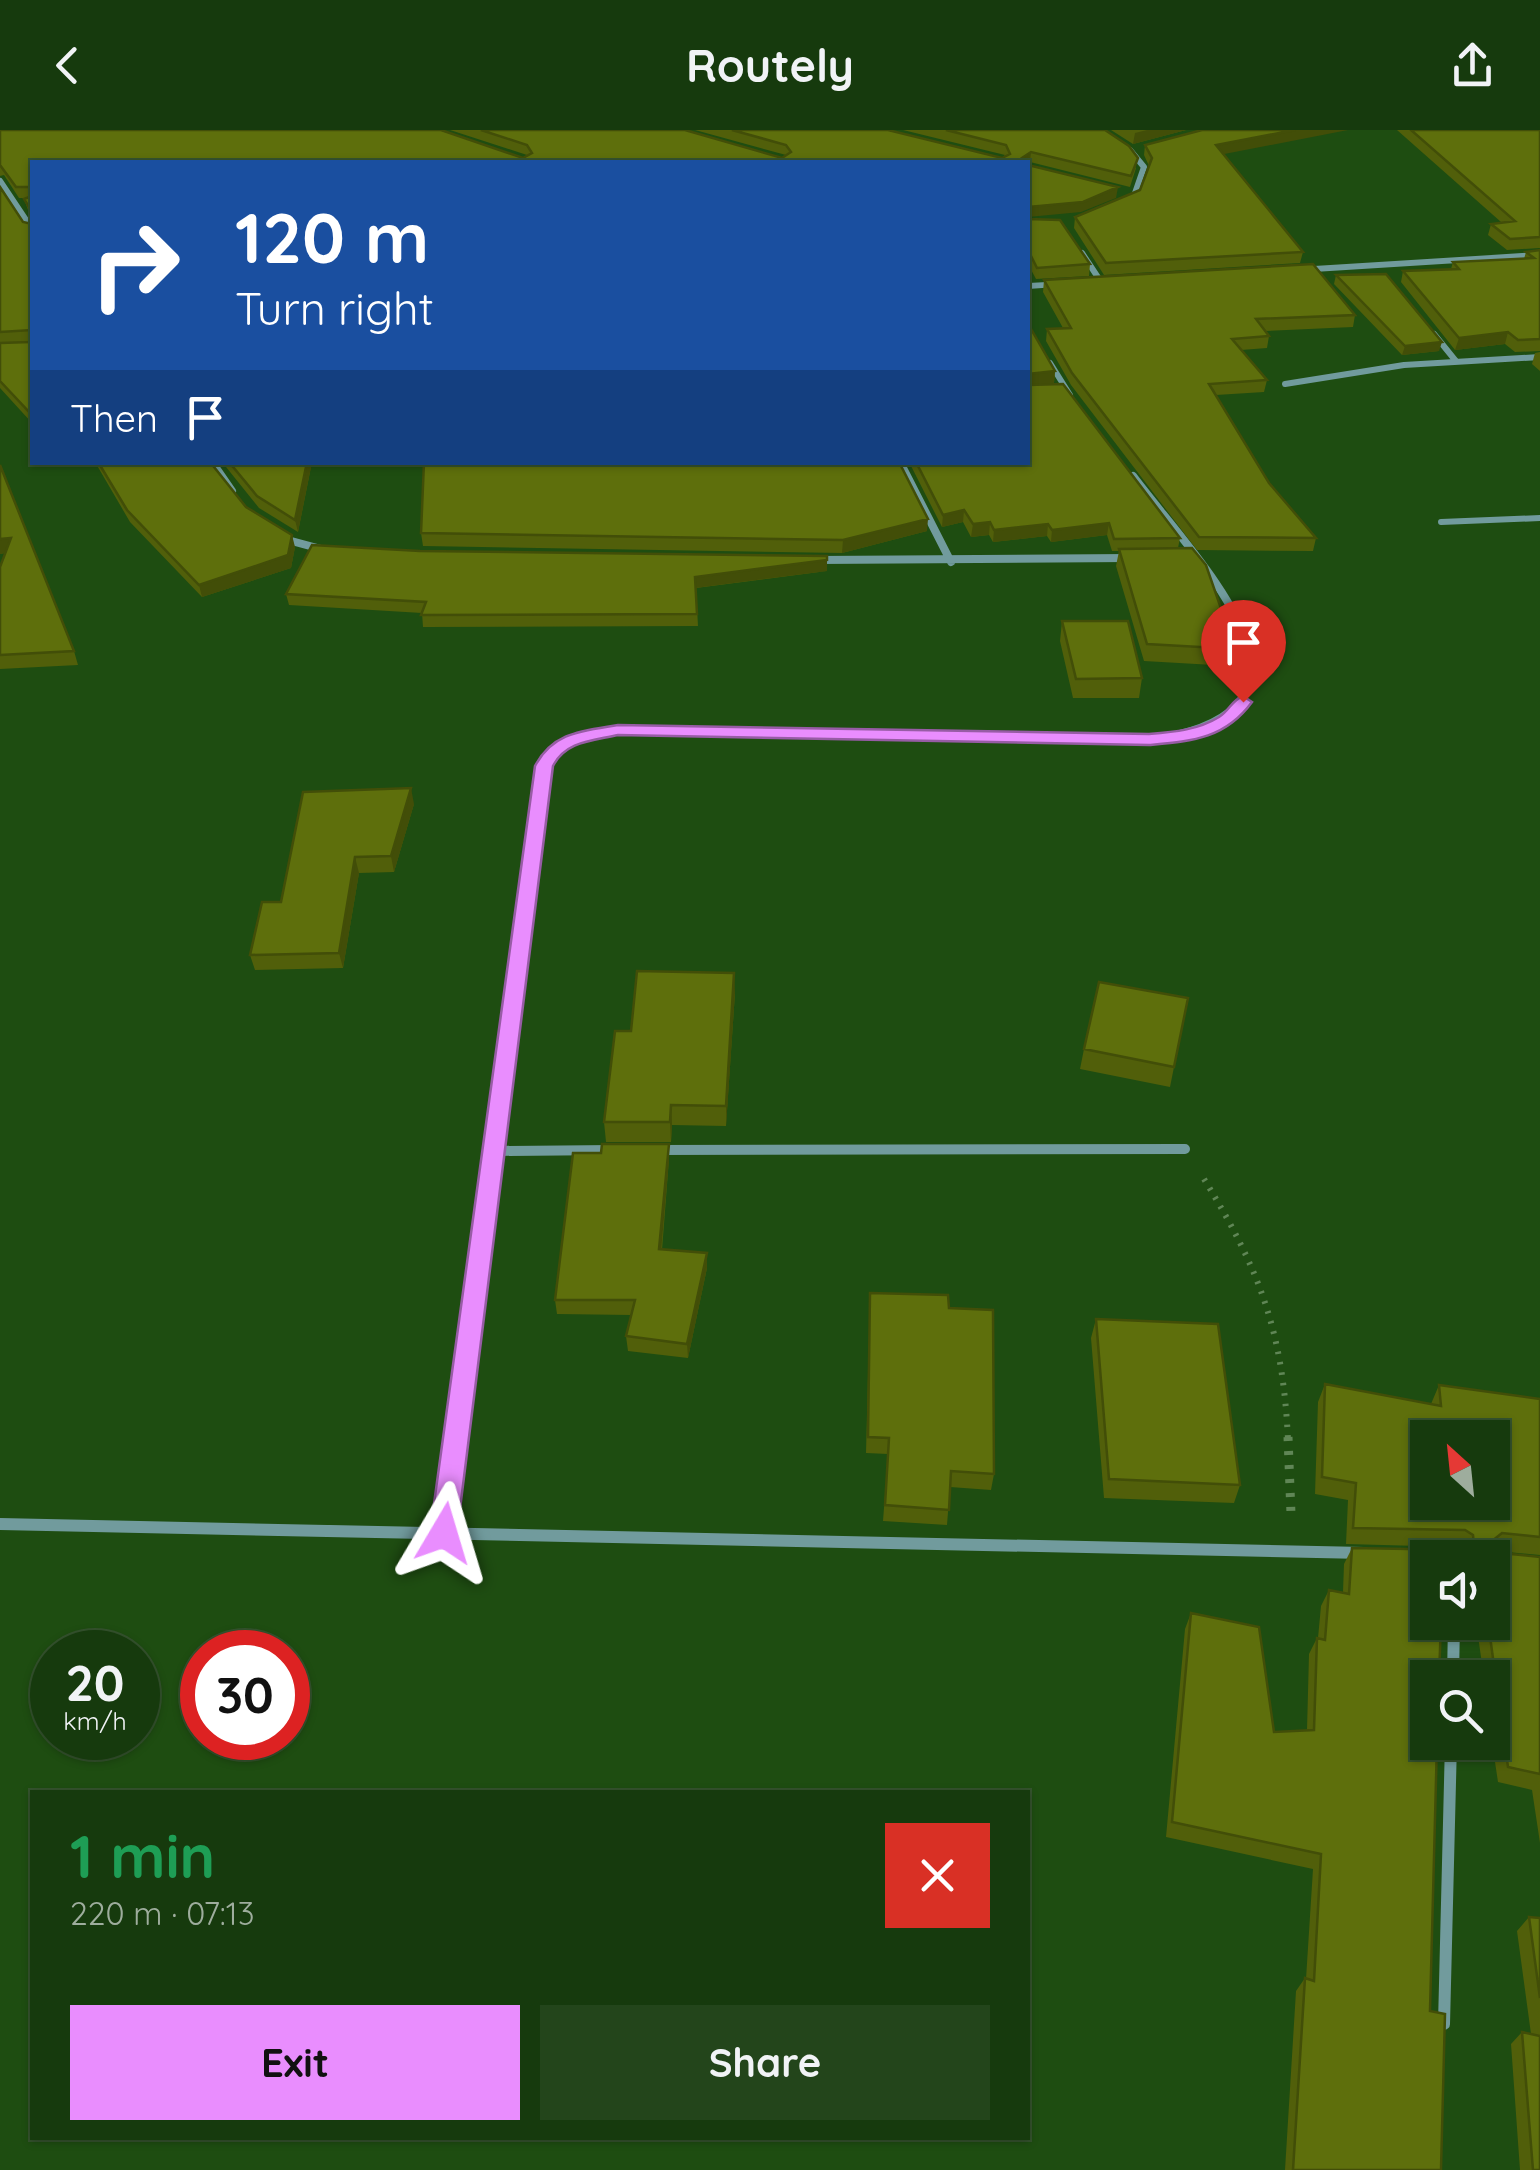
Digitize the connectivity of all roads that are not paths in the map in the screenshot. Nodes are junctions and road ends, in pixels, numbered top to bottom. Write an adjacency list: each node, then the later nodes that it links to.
1 (1118, 142): 3 (street)
2 (1149, 147): 3 (street)
3 (1132, 151): 6 (street)
4 (0, 181): 9 (street)
5 (1116, 191): 6 (street)
6 (1134, 196): 8 (street)
7 (30, 202): 9 (street)
8 (1122, 203)
9 (17, 205): 10 (street)
10 (30, 226)
11 (1074, 241): 17 (street)
12 (1540, 256): 13 (street)
13 (1378, 265): 14 (street); 15 (street)
14 (1279, 271)
15 (1389, 279)
16 (1121, 280): 17 (street)
17 (1101, 282): 18 (street)
18 (1030, 286)
19 (1422, 319): 22 (street)
20 (1046, 356): 24 (street)
21 (1540, 357): 22 (street)
22 (1455, 360): 23 (street)
23 (1285, 384)
24 (1065, 389): 25 (street); 26 (street)
25 (1046, 390)
26 (1077, 404)
27 (214, 465): 30 (street)
28 (902, 465): 39 (street)
29 (1125, 465): 36 (street)
30 (241, 504)
31 (1540, 518): 32 (lane)
32 (1441, 522)
33 (279, 537): 34 (street)
34 (332, 550)
35 (1177, 557): 36 (street)
36 (1196, 557): 41 (street)
37 (1140, 558): 39 (street)
38 (815, 560): 39 (street)
39 (951, 562)
40 (1184, 1149): 41 (street)
41 (494, 1150): 43 (street)
42 (0, 1524): 43 (street)
43 (444, 1533): 44 (street)
44 (1384, 1554)
45 (1451, 1760): 46 (street)
46 (1444, 2034)

